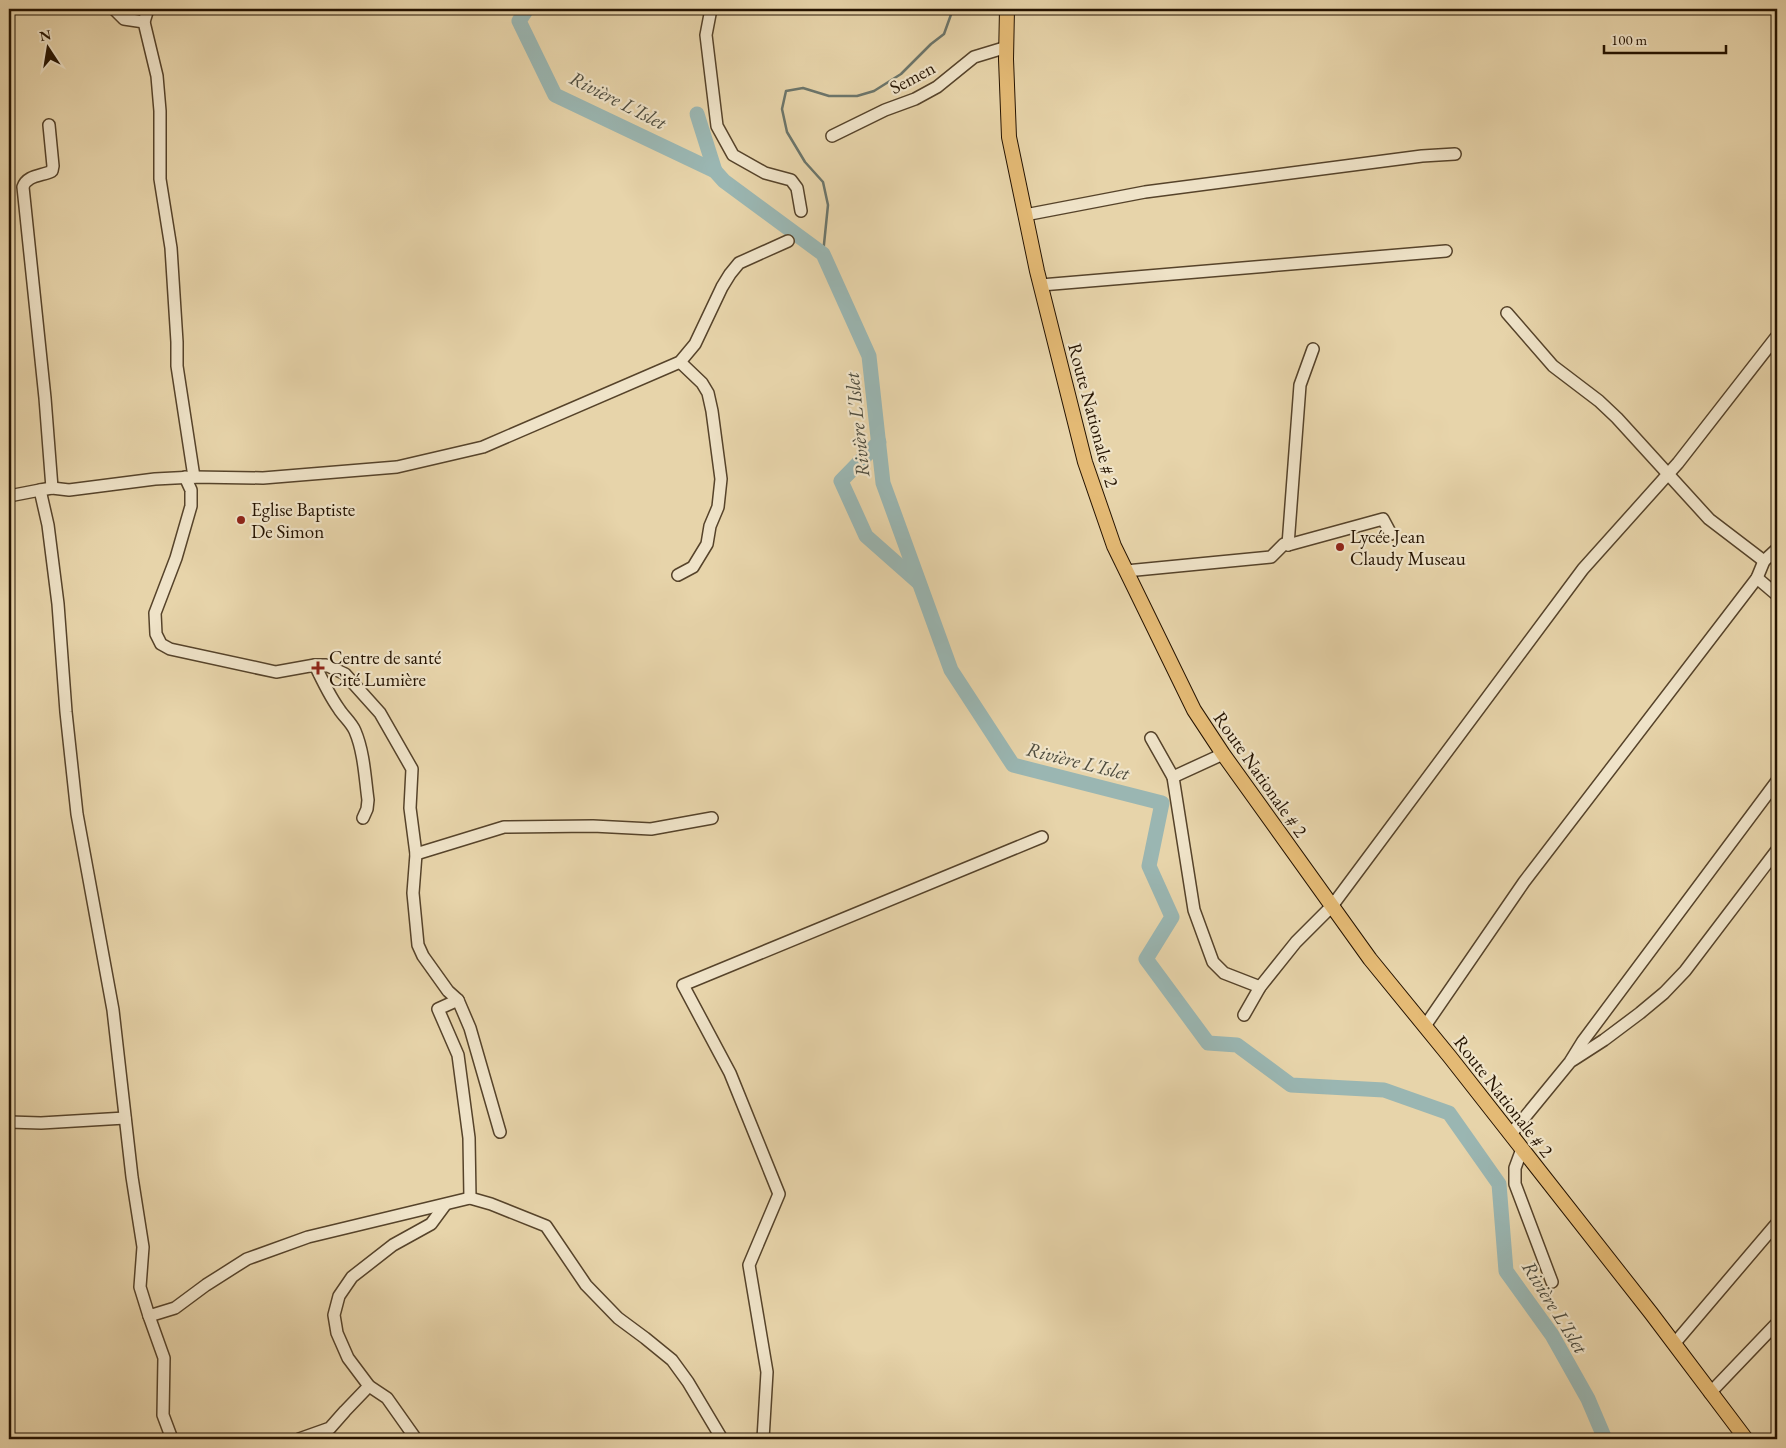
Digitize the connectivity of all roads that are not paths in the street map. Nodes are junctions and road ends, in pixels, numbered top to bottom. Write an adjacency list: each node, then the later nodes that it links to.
1 (114, 9): 5 (street)
2 (148, 9): 5 (street)
3 (711, 9): 10 (street)
4 (1007, 9): 6 (main road, Route Nationale # 2)
5 (144, 22): 20 (street)
6 (1006, 47): 8 (street, Semen); 11 (main road, Route Nationale # 2)
7 (49, 125): 21 (street)
8 (832, 136)
9 (1455, 154): 11 (street)
10 (801, 211)
11 (1025, 215): 14 (main road, Route Nationale # 2)
12 (788, 241): 18 (street)
13 (1446, 251): 14 (street)
14 (1040, 285): 27 (main road, Route Nationale # 2)
15 (1507, 313): 19 (street)
16 (1777, 336): 19 (street)
17 (1313, 349): 24 (street)
18 (680, 362): 20 (street); 28 (street)
19 (1667, 474): 26 (street); 41 (street)
20 (189, 477): 21 (street); 31 (street)
21 (46, 489): 22 (street); 47 (street)
22 (9, 496)
23 (1392, 534): 24 (street)
24 (1288, 544): 27 (street)
25 (1777, 548): 26 (street)
26 (1764, 562): 29 (street)
27 (1126, 571): 33 (main road, Route Nationale # 2)
28 (678, 575)
29 (1757, 578): 30 (street); 45 (street)
30 (1777, 595)
31 (315, 665): 36 (street); 40 (street)
32 (1151, 738): 34 (street)
33 (1223, 754): 34 (street); 41 (main road, Route Nationale # 2)
34 (1173, 777): 42 (street)
35 (1777, 781): 46 (street)
36 (363, 818)
37 (712, 818): 40 (street)
38 (1042, 837): 65 (street)
39 (1777, 850): 46 (street)
40 (416, 854): 43 (street)
41 (1332, 906): 42 (street); 45 (main road, Route Nationale # 2)
42 (1260, 987): 44 (street)
43 (458, 1000): 49 (street); 52 (street)
44 (1244, 1015)
45 (1425, 1026): 50 (main road, Route Nationale # 2)
46 (1570, 1062): 50 (street)
47 (125, 1118): 48 (street); 56 (street)
48 (9, 1122)
49 (500, 1132)
50 (1511, 1134): 51 (main road, Route Nationale # 2)
51 (1522, 1149): 55 (street); 58 (main road, Route Nationale # 2)
52 (470, 1198): 53 (street); 64 (street)
53 (445, 1205): 56 (street); 59 (street)
54 (1777, 1223): 58 (street)
55 (1552, 1282)
56 (148, 1316): 61 (street)
57 (1777, 1323): 60 (street)
58 (1674, 1344): 60 (main road, Route Nationale # 2)
59 (369, 1386): 62 (street); 63 (street)
60 (1710, 1393): 66 (main road, Route Nationale # 2)
61 (172, 1439)
62 (299, 1439)
63 (416, 1439)
64 (722, 1439)
65 (763, 1439)
66 (1746, 1439)

